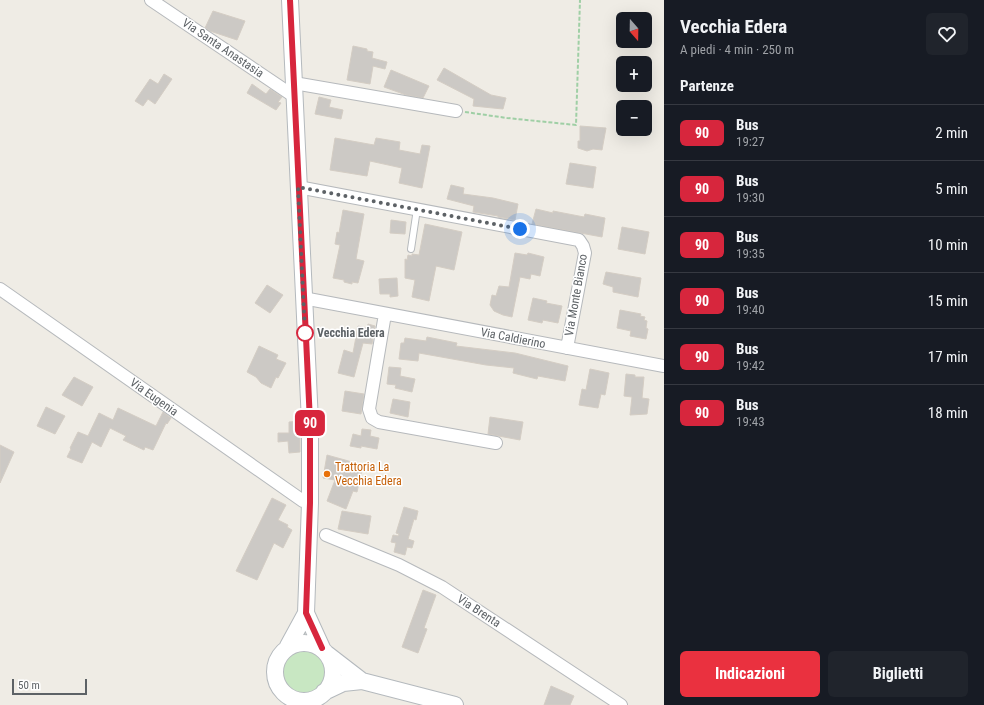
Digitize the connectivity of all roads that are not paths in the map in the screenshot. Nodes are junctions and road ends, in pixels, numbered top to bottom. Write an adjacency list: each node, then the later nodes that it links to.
1 (151, 0): 3 (street, Via Santa Anastasia)
2 (290, 0): 3 (main road)
3 (295, 90): 4 (street); 5 (main road)
4 (456, 111)
5 (298, 187): 6 (street, Via Monte Bianco); 9 (main road)
6 (417, 209): 7 (lane); 11 (street, Via Monte Bianco)
7 (411, 249)
8 (0, 290): 14 (street, Via Eugenia)
9 (303, 298): 10 (street, Via Caldierino); 14 (main road)
10 (385, 314): 11 (street, Via Caldierino); 13 (street)
11 (567, 348): 12 (street, Via Caldierino)
12 (664, 366)
13 (496, 443)
14 (310, 503): 16 (main road)
15 (326, 535): 23 (street, Via Brenta)
16 (306, 613): 17 (main road); 18 (main road)
17 (288, 646): 18 (main road); 21 (main road)
18 (324, 651): 19 (main road); 20 (main road)
19 (362, 681): 20 (main road); 22 (main road)
20 (320, 698): 21 (main road)
21 (286, 700)
22 (455, 705)
23 (621, 705)

